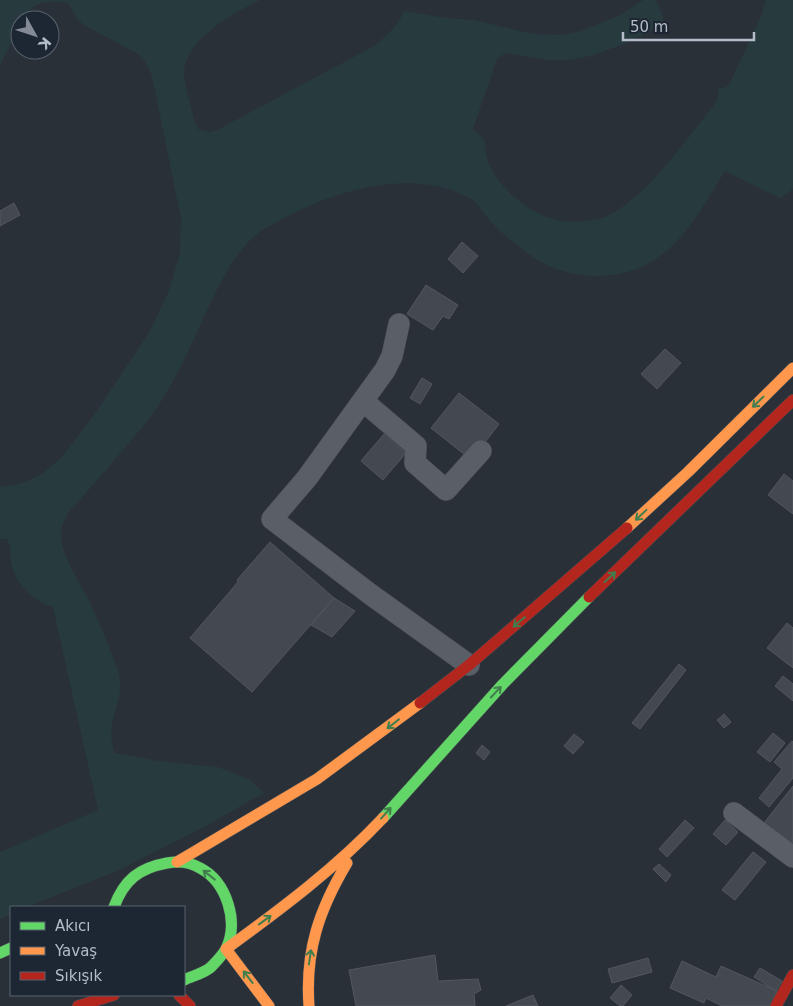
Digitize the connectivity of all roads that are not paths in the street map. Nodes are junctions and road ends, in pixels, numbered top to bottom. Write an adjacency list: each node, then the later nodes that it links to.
1 (400, 324): 4 (street)
2 (793, 368): 6 (main road, one-way to 6)
3 (793, 400): 8 (main road, one-way to 3)
4 (363, 401): 5 (street); 6 (street)
5 (481, 451)
6 (469, 665): 10 (main road, one-way to 10)
7 (734, 813): 9 (street)
8 (364, 837): 12 (main road, one-way to 8); 20 (main road, one-way to 8)
9 (793, 857)
10 (177, 862): 11 (main road); 12 (main road, one-way to 10)
11 (112, 903)
12 (226, 949): 14 (main road); 19 (main road, one-way to 12)
13 (793, 975): 21 (main road)
14 (185, 980)
15 (111, 996): 17 (main road)
16 (180, 996): 18 (main road)
17 (78, 1006)
18 (190, 1006)
19 (268, 1006)
20 (309, 1006)
21 (776, 1006)

